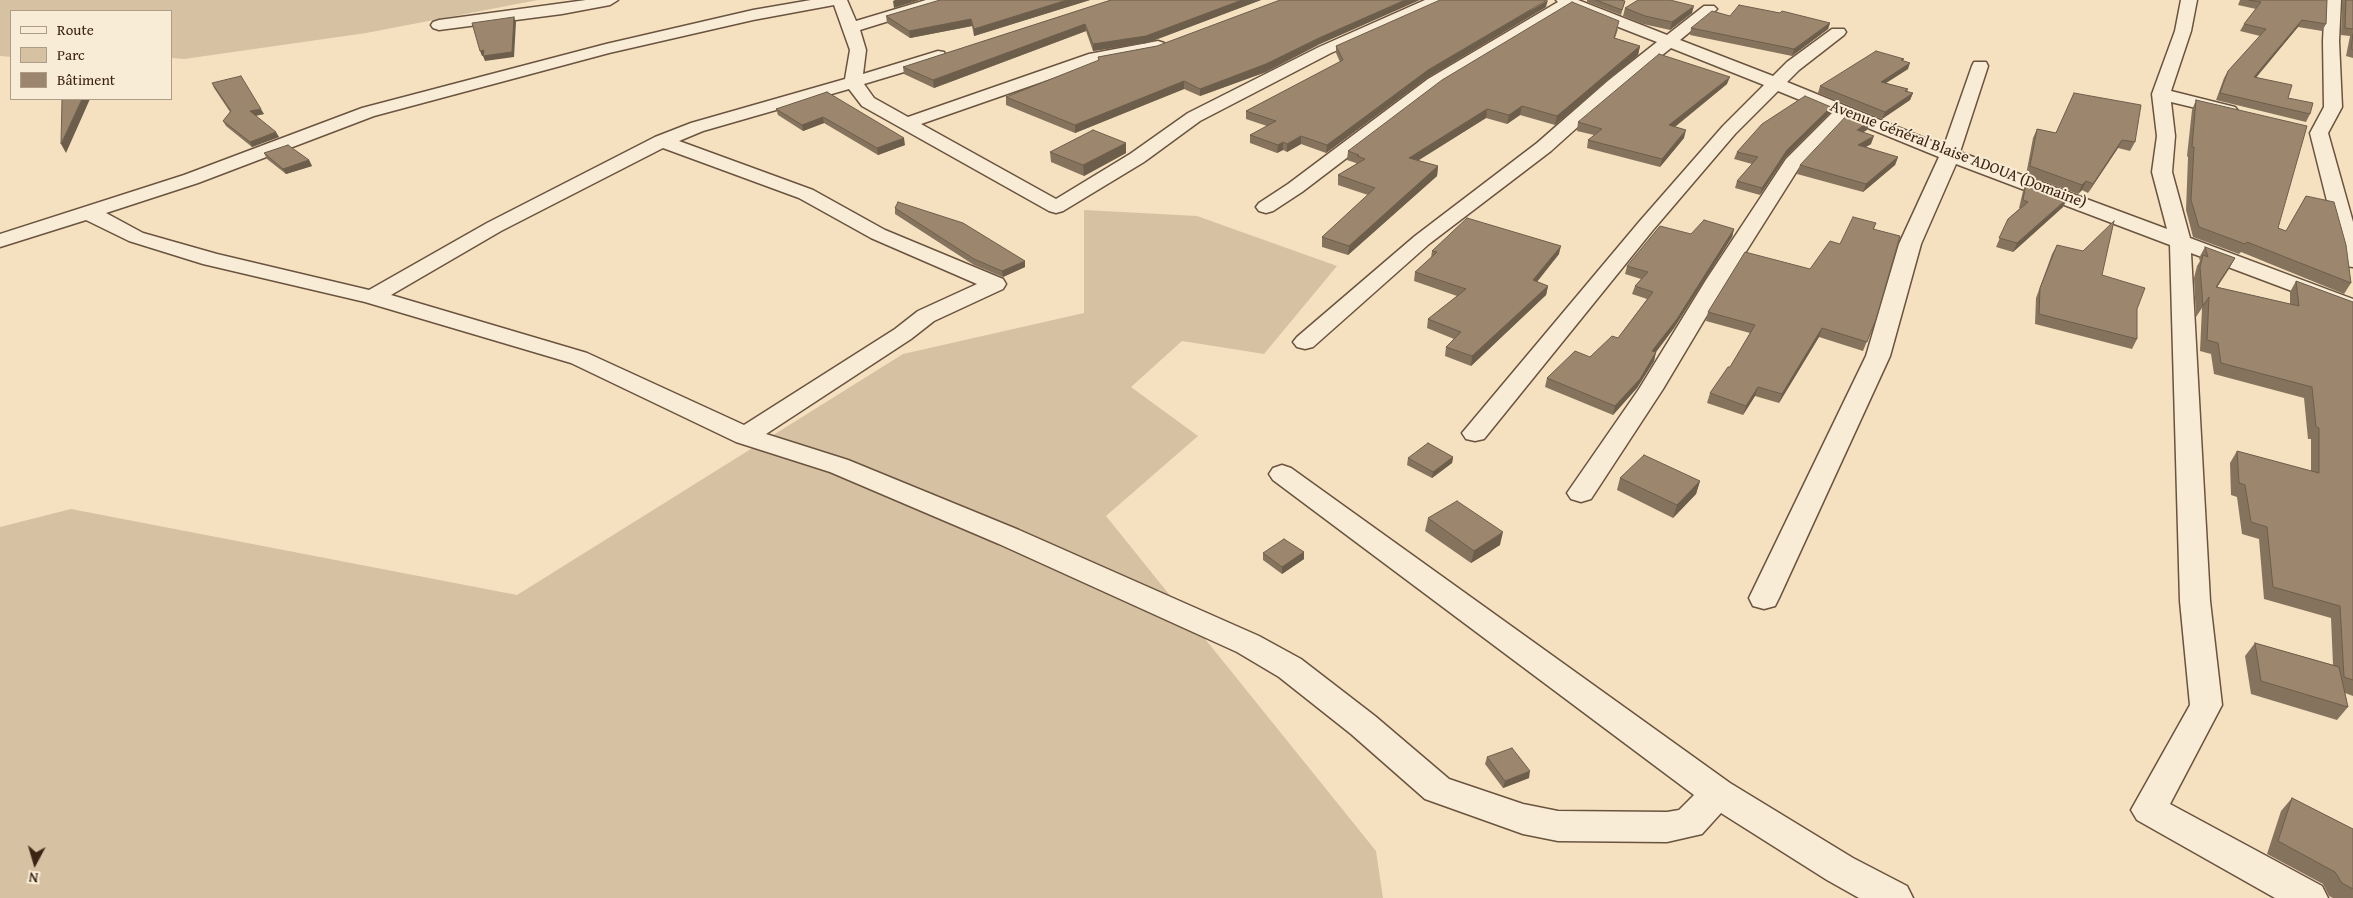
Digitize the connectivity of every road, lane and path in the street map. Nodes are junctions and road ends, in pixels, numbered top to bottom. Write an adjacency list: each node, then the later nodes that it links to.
1 (610, 0): 9 (street)
2 (838, 0): 10 (street); 25 (street)
3 (942, 0): 10 (street)
4 (1438, 0): 21 (street)
5 (2189, 0): 18 (street)
6 (2332, 0): 28 (street)
7 (1567, 1): 13 (street, Avenue Général Blaise ADOUA (Domaine)); 24 (street)
8 (1709, 8): 13 (street)
9 (440, 25)
10 (851, 28): 16 (street)
11 (1838, 32): 17 (street)
12 (1169, 42): 21 (street)
13 (1667, 42): 17 (street, Avenue Général Blaise ADOUA (Domaine)); 31 (street)
14 (955, 50): 16 (street)
15 (1980, 66): 23 (street)
16 (853, 82): 21 (street); 22 (street)
17 (1775, 83): 19 (street, Avenue Général Blaise ADOUA (Domaine)); 32 (street)
18 (2162, 94): 20 (street); 27 (street)
19 (1844, 111): 23 (street, Avenue Général Blaise ADOUA (Domaine)); 35 (street)
20 (2250, 117)
21 (906, 123)
22 (662, 141): 29 (street); 33 (street)
23 (1950, 155): 27 (street, Avenue Général Blaise ADOUA (Domaine)); 36 (street)
24 (1266, 207)
25 (87, 212): 26 (street); 29 (street)
26 (0, 241)
27 (2180, 241): 30 (street, Avenue Général Blaise ADOUA (Domaine)); 39 (street)
28 (2353, 261)
29 (372, 298): 33 (street)
30 (2353, 307)
31 (1305, 342)
32 (1475, 433)
33 (745, 436): 37 (street)
34 (1282, 474): 37 (street)
35 (1581, 493)
36 (1764, 598)
37 (1718, 793): 38 (street)
38 (1894, 898)
39 (2309, 898)

